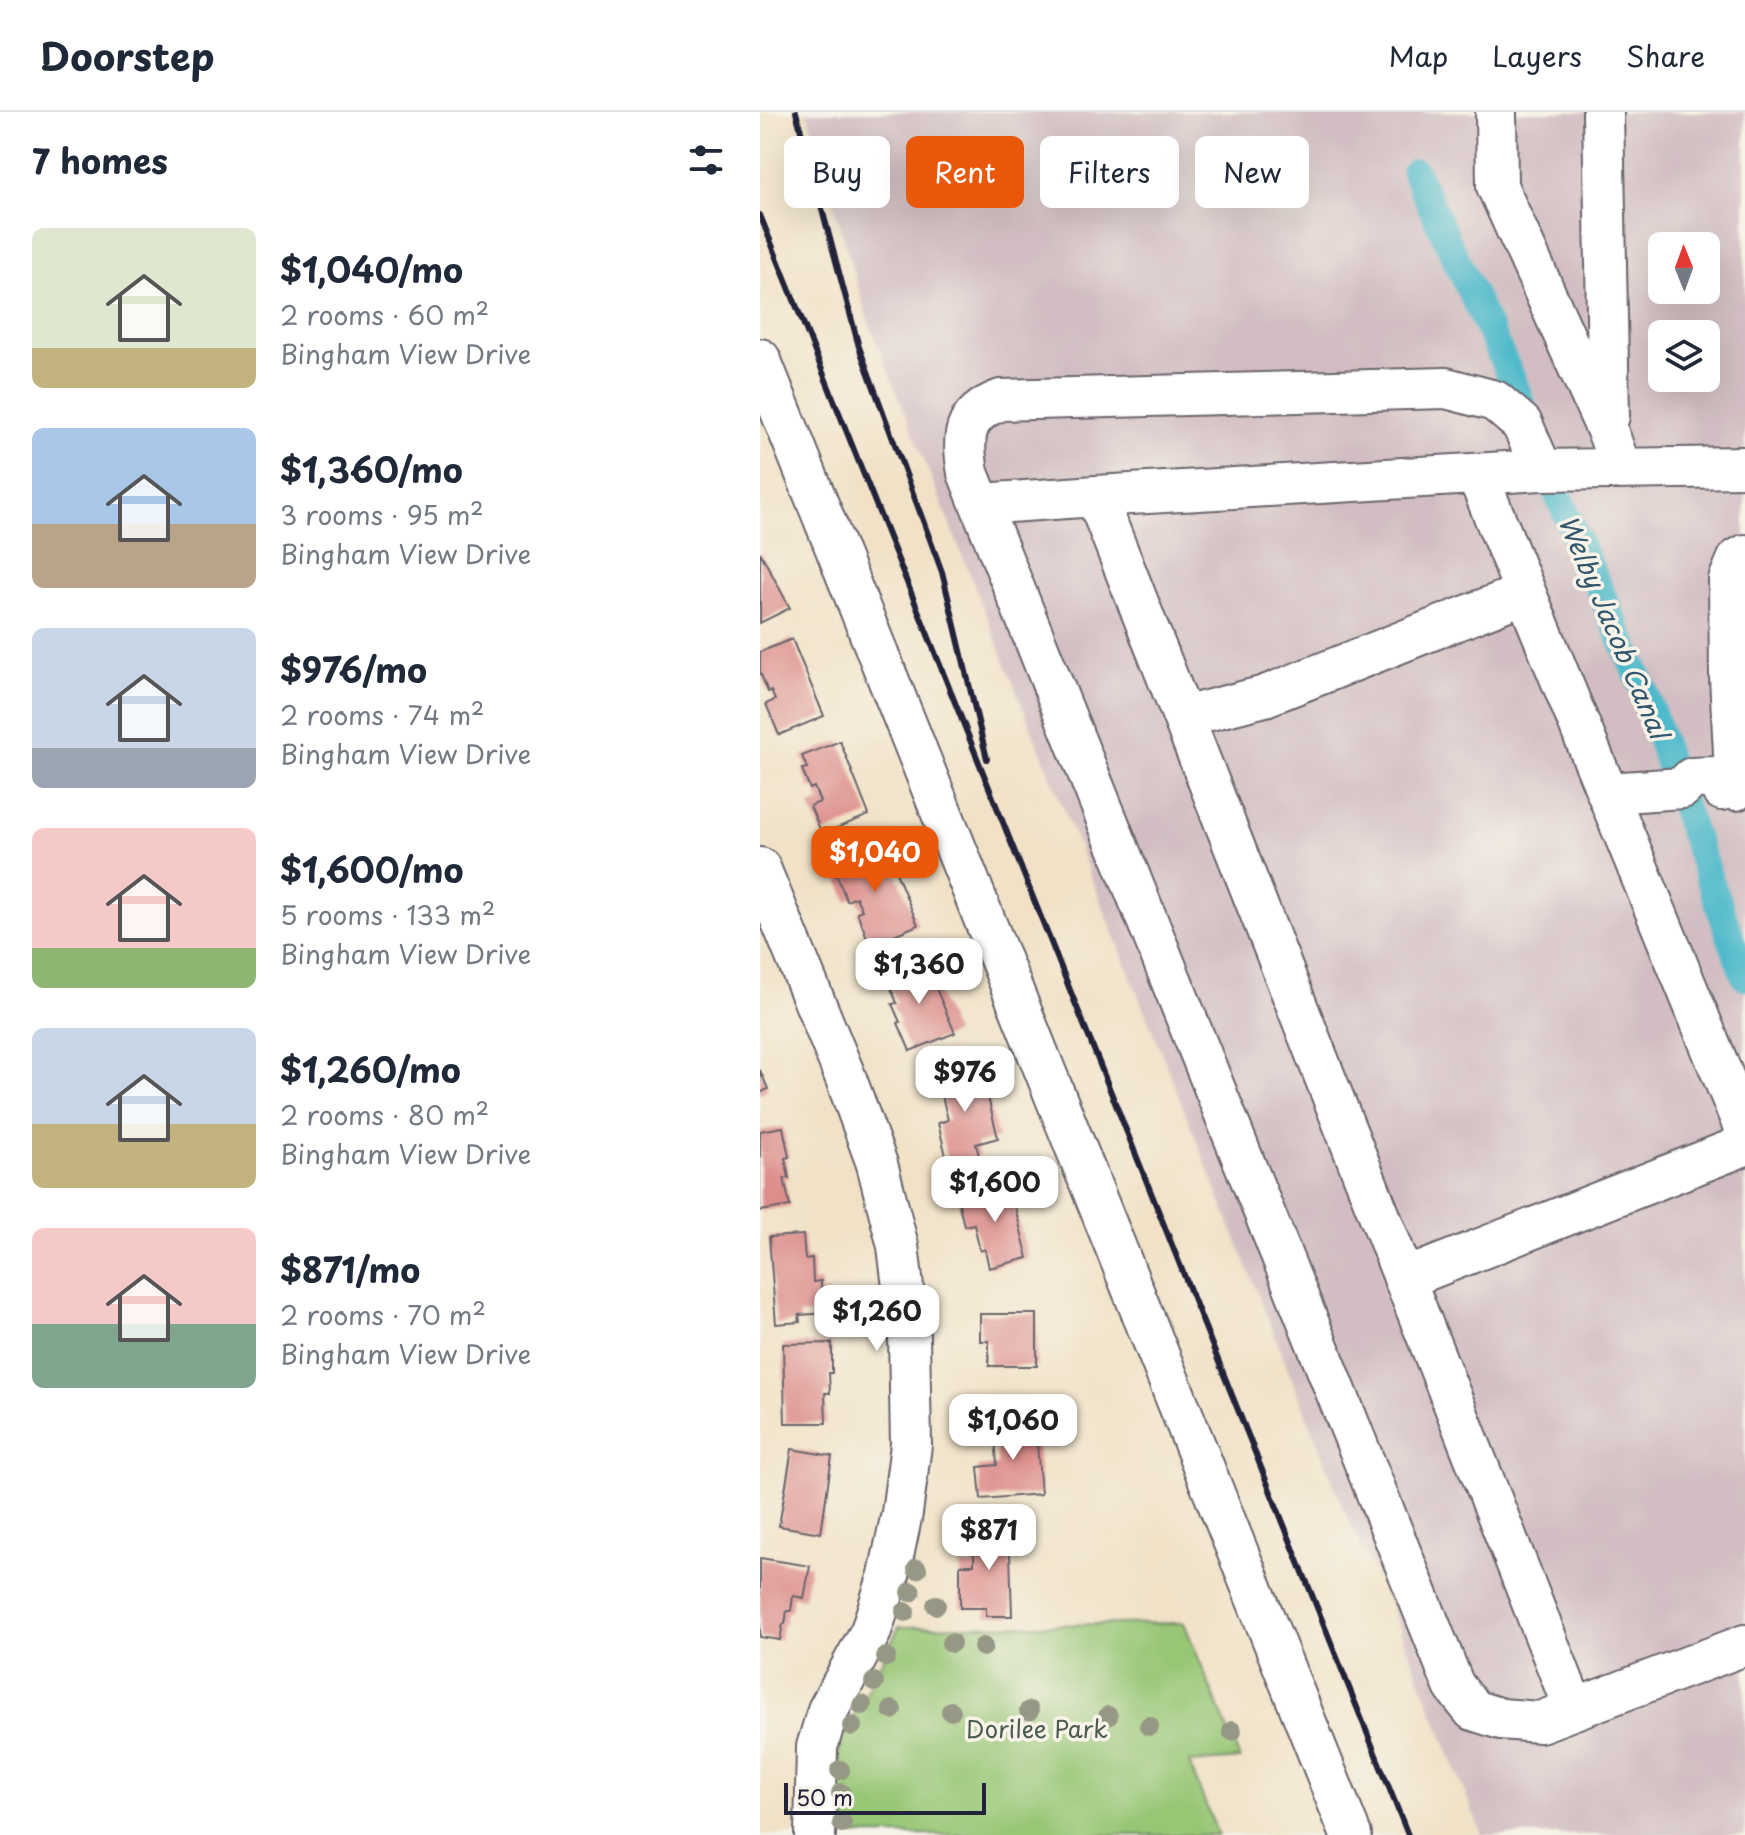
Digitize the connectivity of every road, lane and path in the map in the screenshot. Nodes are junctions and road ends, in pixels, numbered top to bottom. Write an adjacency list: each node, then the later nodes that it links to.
1 (1496, 112): 4 (street)
2 (1603, 112): 4 (street)
3 (760, 359): 24 (street)
4 (1615, 452): 5 (street); 6 (street)
5 (1745, 467)
6 (1542, 470): 7 (street); 9 (street)
7 (1477, 474): 8 (street); 11 (street)
8 (1096, 496): 9 (street); 13 (street)
9 (981, 504): 22 (street)
10 (1745, 555): 12 (street)
11 (1525, 593): 13 (street); 15 (street)
12 (1738, 702): 14 (street)
13 (1183, 717): 20 (street)
14 (1734, 790): 15 (street)
15 (1608, 793): 18 (street)
16 (760, 868): 17 (street)
17 (768, 910): 23 (street)
18 (1745, 1130)
19 (1745, 1145): 20 (street)
20 (1404, 1279): 22 (street)
21 (1745, 1645): 22 (street)
22 (1574, 1709)
23 (815, 1835)
24 (1351, 1835)

